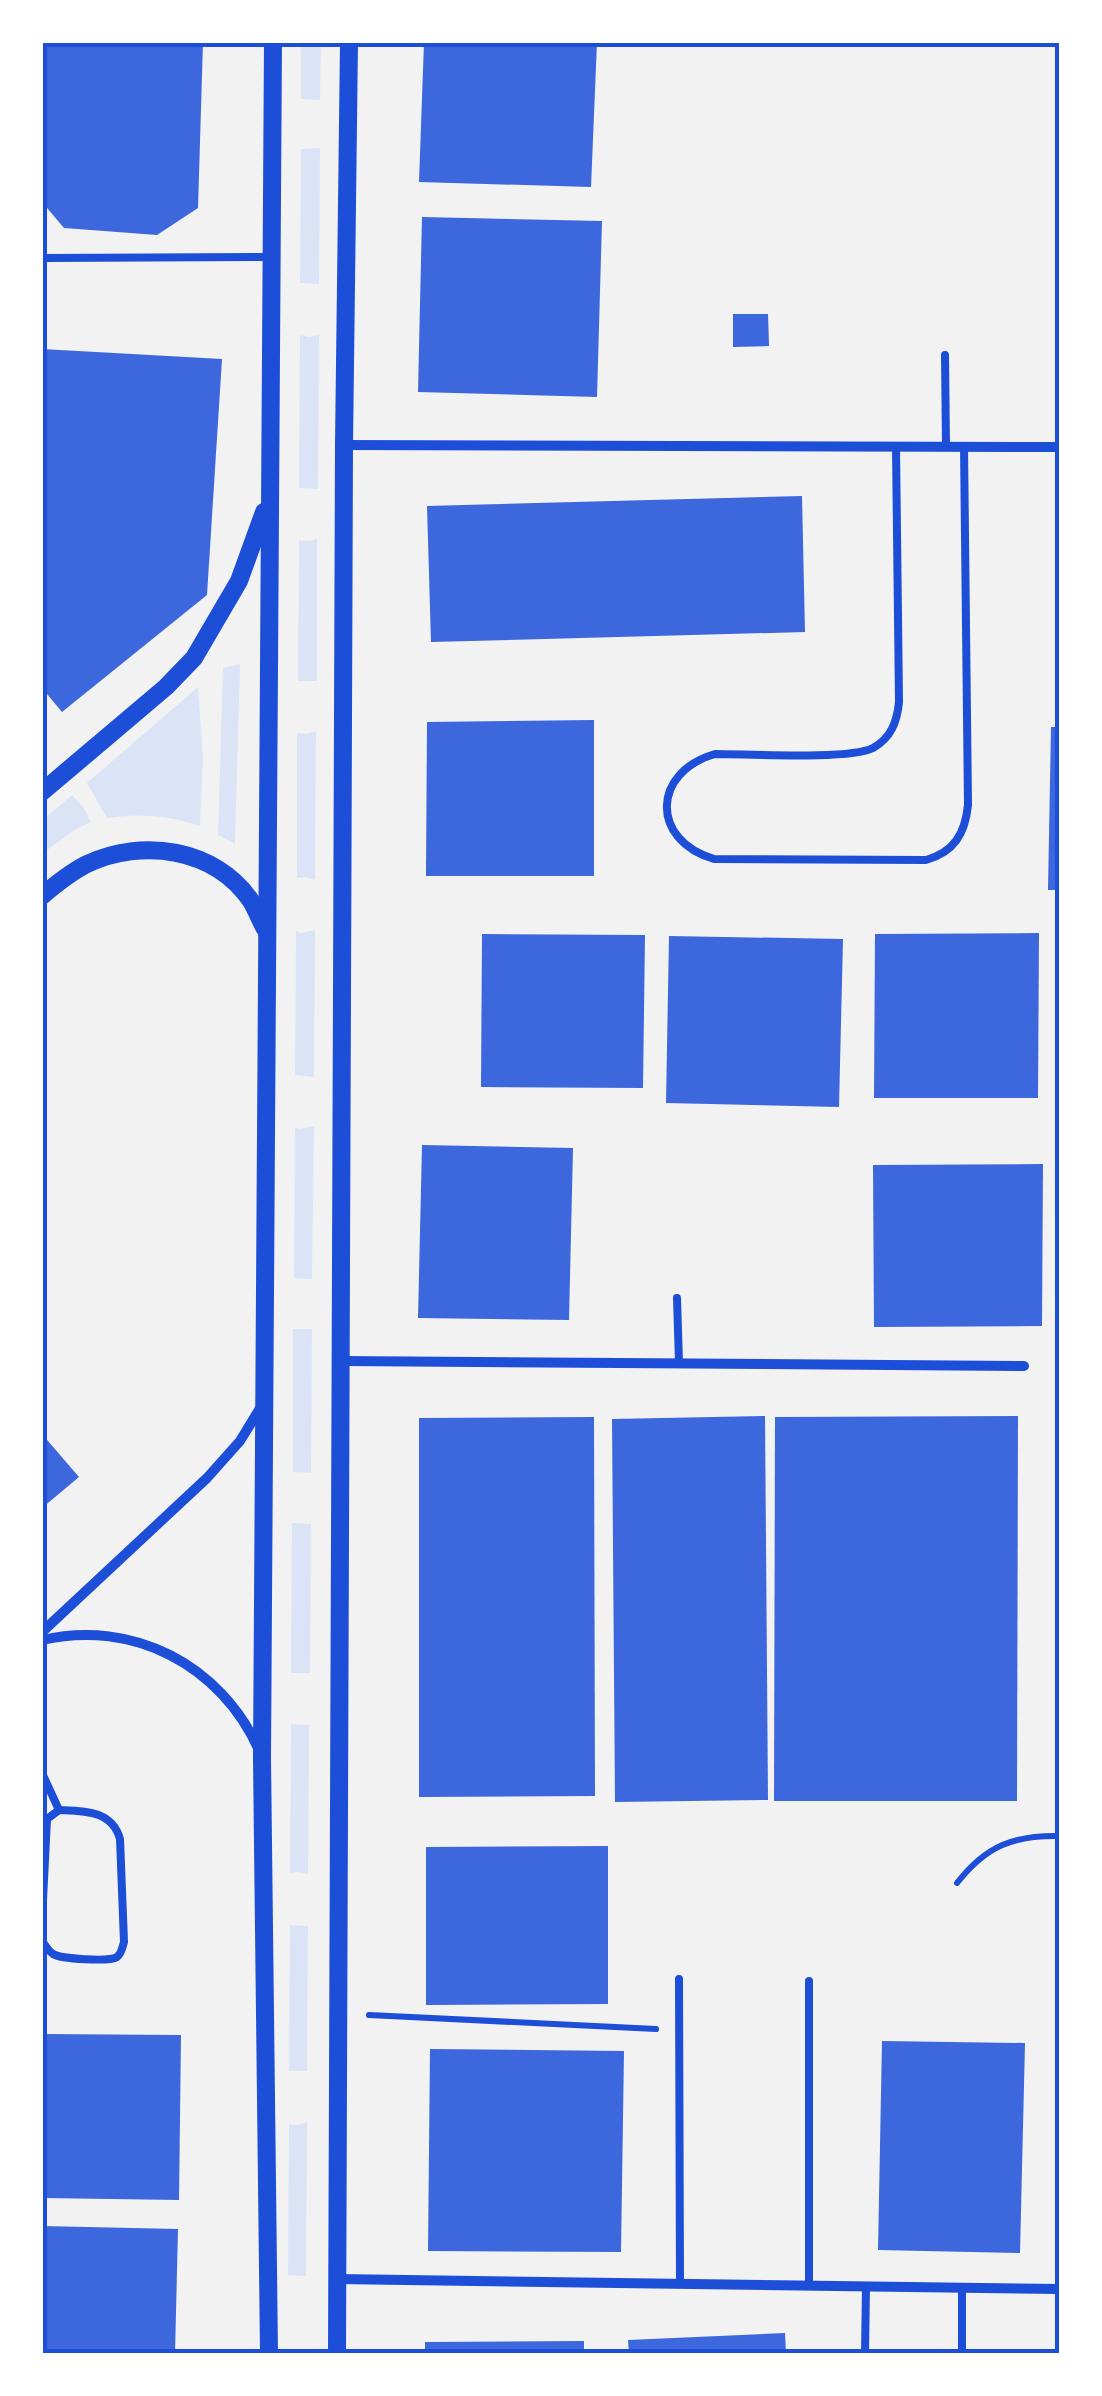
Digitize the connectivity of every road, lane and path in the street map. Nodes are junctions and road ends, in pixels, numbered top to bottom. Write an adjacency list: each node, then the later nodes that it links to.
1 (273, 42): 3 (street)
2 (350, 42): 6 (street)
3 (272, 257): 4 (lane); 11 (street)
4 (42, 258)
5 (945, 355): 9 (lane)
6 (344, 446): 7 (street); 16 (street)
7 (896, 446): 8 (lane); 9 (street)
8 (964, 446): 9 (street); 10 (street)
9 (946, 447)
10 (1060, 447)
11 (269, 497): 12 (street); 14 (street)
12 (42, 792)
13 (42, 896): 14 (street)
14 (268, 935): 19 (street)
15 (677, 1298): 17 (lane)
16 (340, 1360): 17 (street); 31 (street)
17 (680, 1363): 18 (street)
18 (1024, 1366)
19 (265, 1400): 20 (street); 22 (street)
20 (42, 1632)
21 (42, 1640): 22 (street)
22 (262, 1758): 39 (street)
23 (42, 1773): 24 (lane)
24 (59, 1810): 27 (lane); 28 (lane)
25 (1060, 1836): 26 (path)
26 (958, 1883)
27 (42, 1920)
28 (42, 1941)
29 (680, 1980): 32 (lane)
30 (809, 1981): 35 (lane)
31 (338, 2014): 32 (path); 33 (street)
32 (680, 2030): 34 (lane)
33 (336, 2279): 34 (street); 40 (street)
34 (680, 2284): 35 (street)
35 (809, 2285): 36 (street)
36 (866, 2286): 37 (street); 41 (lane)
37 (962, 2288): 38 (street); 42 (lane)
38 (1060, 2289)
39 (269, 2354)
40 (337, 2354)
41 (865, 2354)
42 (962, 2354)

